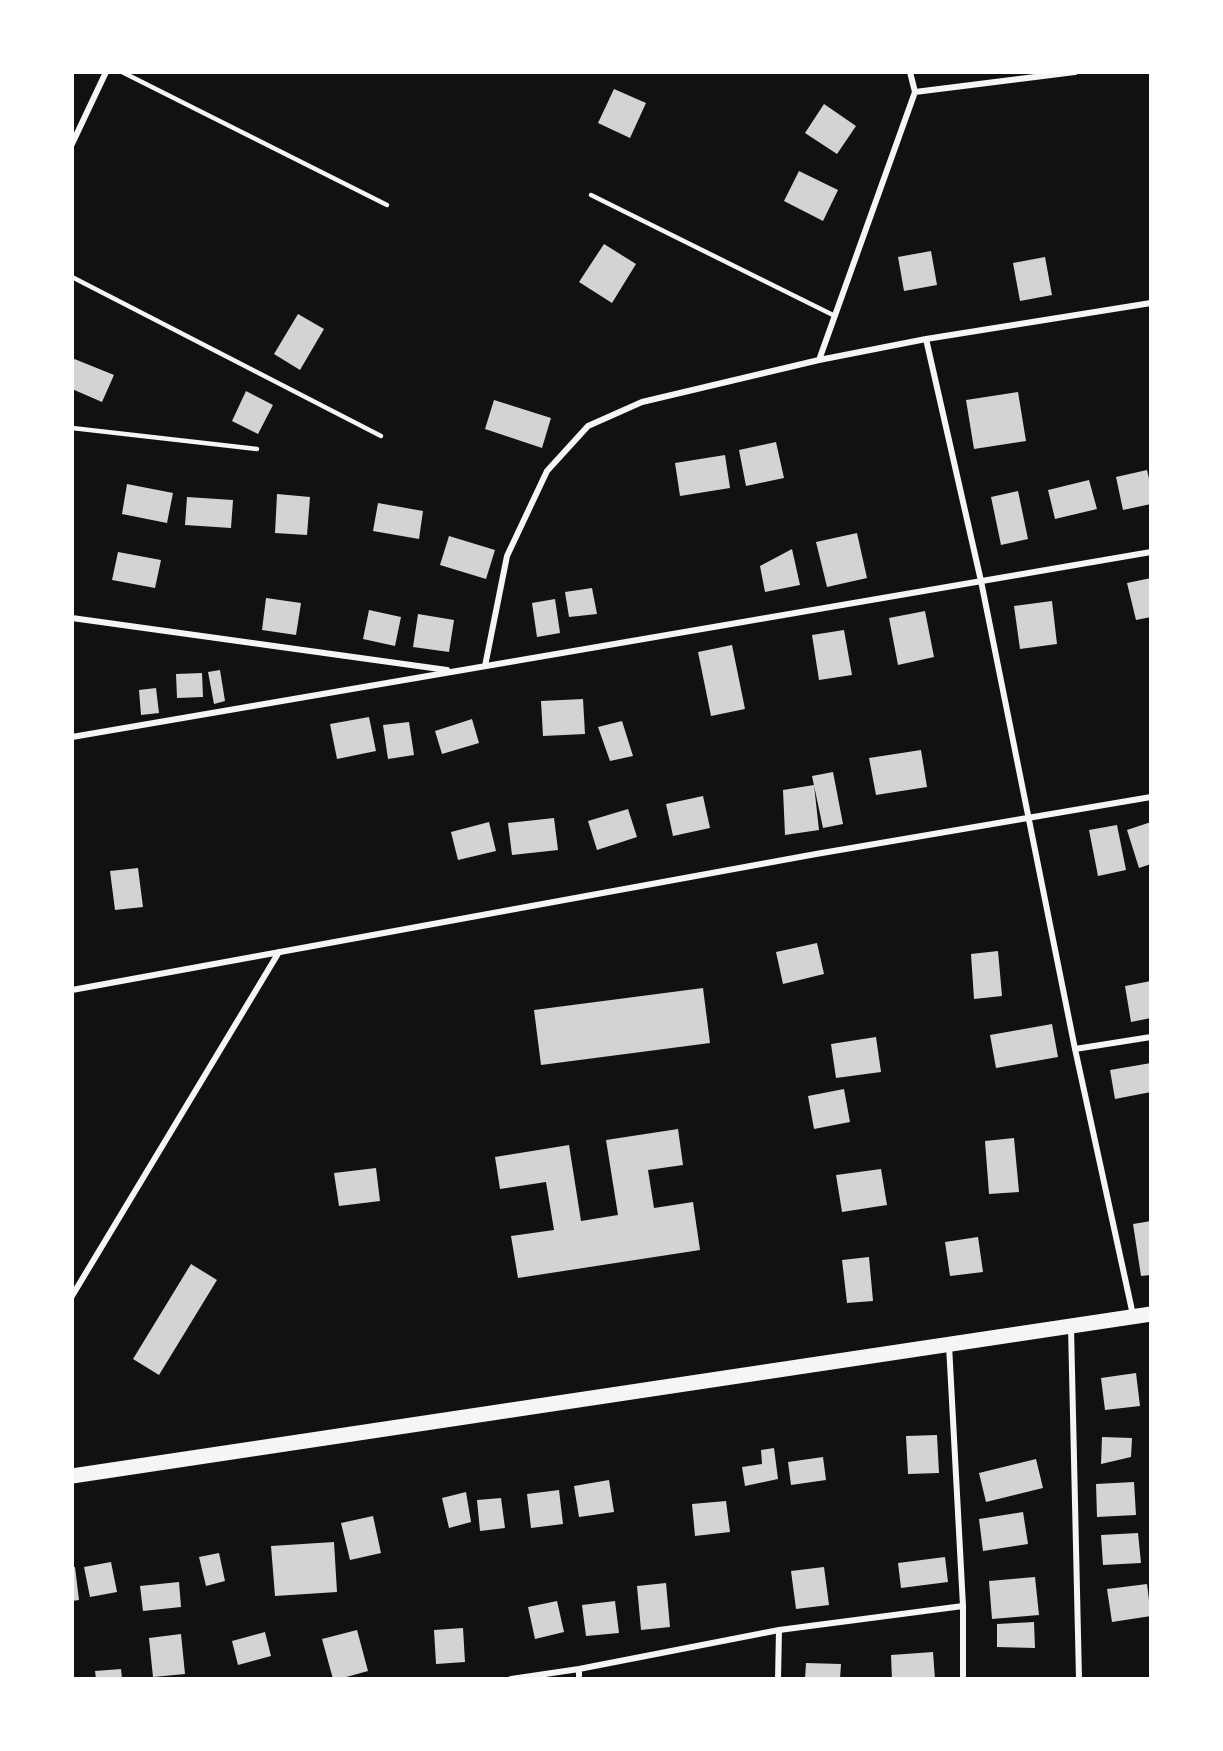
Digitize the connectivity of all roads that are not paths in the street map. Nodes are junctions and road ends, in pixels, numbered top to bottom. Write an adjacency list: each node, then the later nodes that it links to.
1 (106, 72): 6 (street)
2 (122, 72): 8 (lane)
3 (910, 72): 5 (street)
4 (1070, 72): 5 (street)
5 (915, 92): 11 (street)
6 (72, 144)
7 (591, 195): 11 (lane)
8 (387, 205)
9 (72, 277): 15 (lane)
10 (1151, 303): 12 (street)
11 (835, 316): 13 (street)
12 (926, 339): 13 (street); 18 (street)
13 (819, 360): 20 (street)
14 (72, 428): 16 (lane)
15 (381, 436)
16 (257, 449)
17 (1151, 552): 18 (street)
18 (981, 581): 20 (street); 24 (street)
19 (72, 618): 21 (street)
20 (485, 666): 21 (street)
21 (453, 671): 22 (street)
22 (72, 737)
23 (1151, 797): 24 (street)
24 (1028, 818): 25 (street); 28 (street)
25 (279, 952): 26 (street); 29 (street)
26 (72, 990)
27 (1151, 1036): 28 (street)
28 (1076, 1048): 31 (street)
29 (72, 1296)
30 (1151, 1314): 31 (main road)
31 (1134, 1317): 32 (main road)
32 (1071, 1326): 33 (main road); 42 (street)
33 (949, 1345): 34 (main road); 35 (street)
34 (72, 1476)
35 (963, 1606): 36 (street); 41 (street)
36 (780, 1630): 37 (street); 40 (street)
37 (579, 1669): 38 (street); 39 (street)
38 (511, 1679)
39 (579, 1679)
40 (778, 1679)
41 (963, 1679)
42 (1079, 1679)

